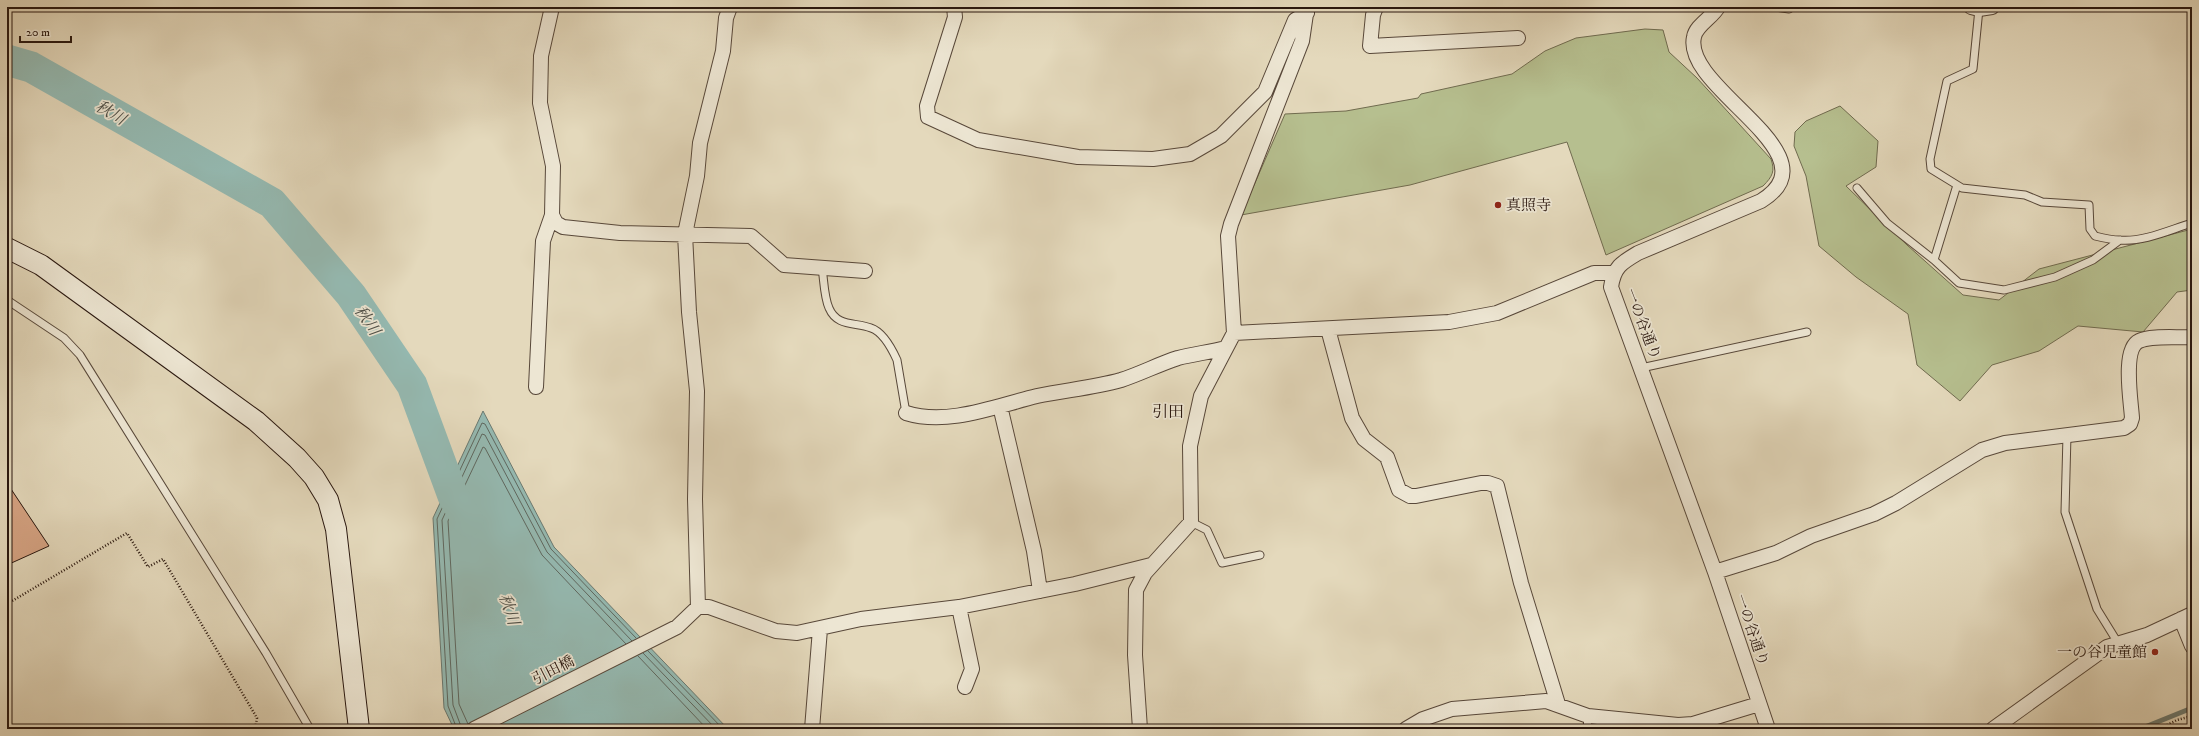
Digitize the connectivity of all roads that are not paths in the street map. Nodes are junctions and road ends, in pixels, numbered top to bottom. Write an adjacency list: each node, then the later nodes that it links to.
1 (552, 7): 13 (street)
2 (730, 7): 15 (street)
3 (954, 7): 9 (street)
4 (1376, 7): 10 (street)
5 (1718, 7): 21 (street, 一の谷通り)
6 (1775, 7): 7 (lane)
7 (1792, 7)
8 (1980, 8): 11 (lane)
9 (1307, 10): 25 (street)
10 (1518, 38)
11 (1957, 185): 16 (lane); 18 (lane)
12 (1857, 188): 18 (lane)
13 (552, 216): 15 (street); 29 (street)
14 (2192, 223): 16 (lane)
15 (685, 234): 19 (street); 38 (street)
16 (2120, 240): 18 (lane)
17 (7, 248): 49 (street)
18 (1934, 260)
19 (822, 268): 20 (street); 31 (lane)
20 (865, 271)
21 (1613, 273): 23 (street); 28 (street, 一の谷通り)
22 (7, 300): 48 (lane)
23 (1328, 328): 25 (street); 45 (street)
24 (1807, 332): 28 (lane)
25 (1234, 333): 27 (street)
26 (2192, 337): 32 (street)
27 (1226, 348): 30 (street); 33 (street)
28 (1641, 368): 36 (street, 一の谷通り)
29 (536, 387)
30 (1000, 406): 31 (street); 37 (street)
31 (906, 413)
32 (2067, 435): 36 (street); 42 (lane)
33 (1191, 522): 34 (lane); 35 (street)
34 (1260, 555)
35 (1151, 565): 37 (street); 52 (street)
36 (1714, 572): 46 (street, 一の谷通り)
37 (1040, 591): 39 (street)
38 (698, 607): 41 (street); 50 (street, 引田橋)
39 (959, 607): 41 (street); 44 (street)
40 (2186, 616): 42 (street); 43 (street)
41 (820, 629): 51 (street)
42 (2118, 643): 55 (street)
43 (2192, 646)
44 (965, 687)
45 (1558, 704): 47 (street); 53 (street)
46 (1759, 704): 47 (street); 54 (street, 一の谷通り)
47 (1587, 722)
48 (310, 729)
49 (359, 729)
50 (474, 729)
51 (812, 729)
52 (1140, 729)
53 (1406, 729)
54 (1768, 729)
55 (1993, 729)

